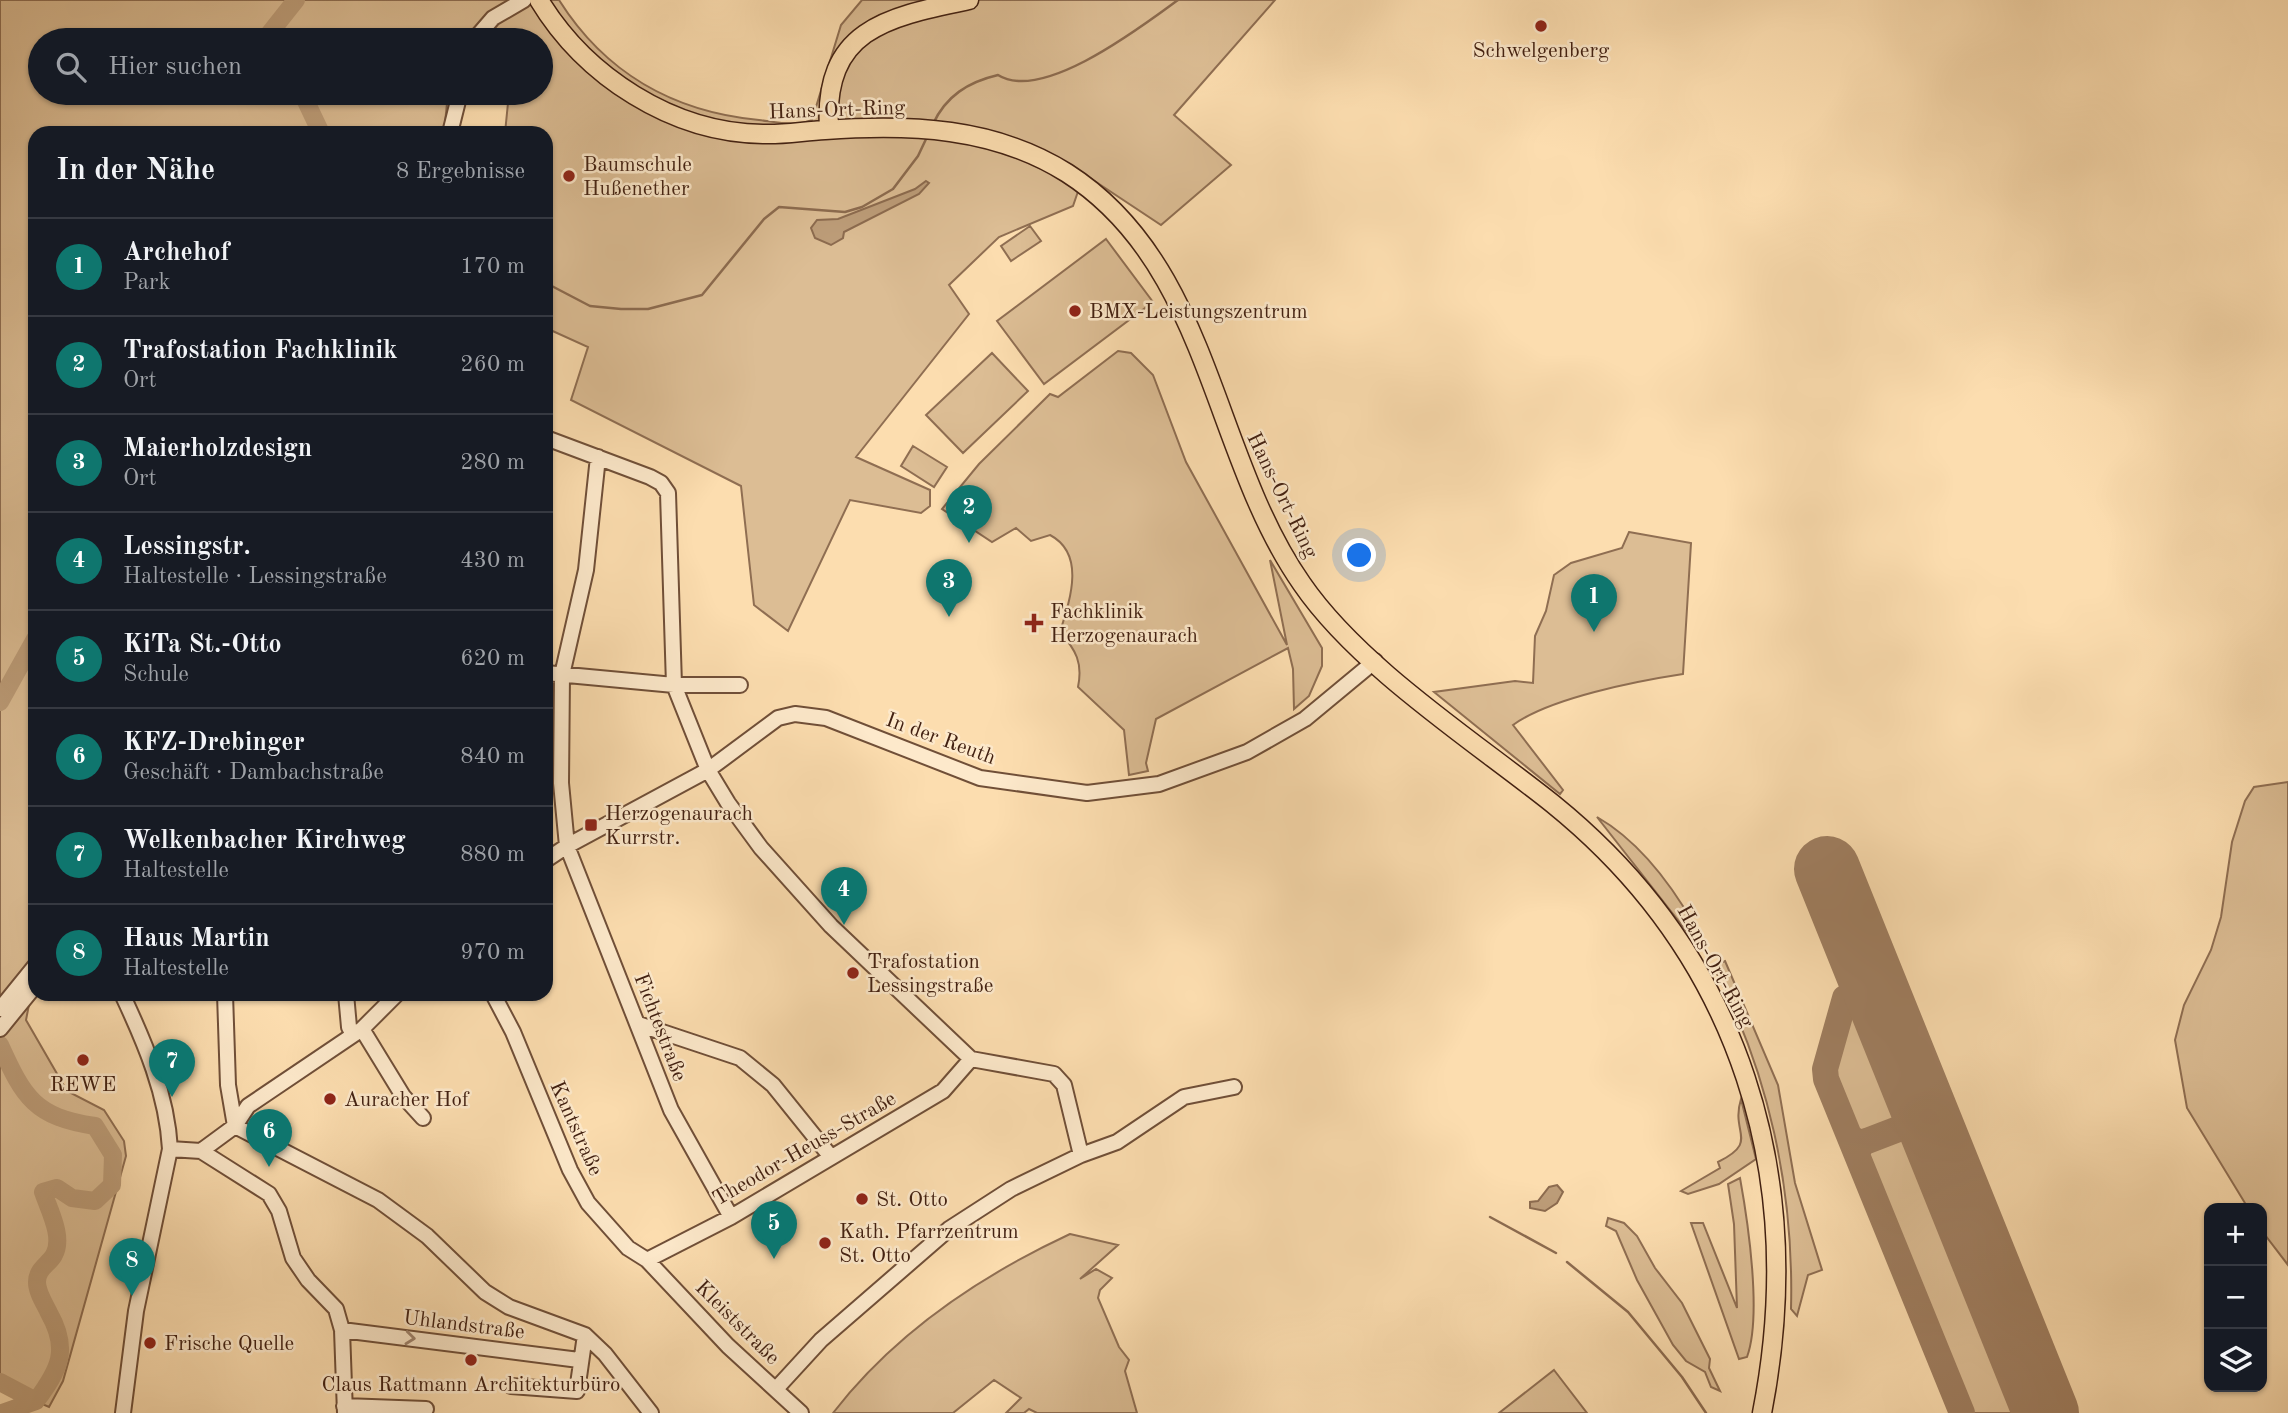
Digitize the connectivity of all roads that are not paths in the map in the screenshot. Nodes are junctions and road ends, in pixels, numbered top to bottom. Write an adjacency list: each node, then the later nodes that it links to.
1 (524, 0): 4 (street)
2 (539, 0): 7 (main road, Hans-Ort-Ring)
3 (969, 0): 7 (main road)
4 (484, 28)
5 (457, 105): 6 (street)
6 (452, 126)
7 (829, 130): 10 (main road, Hans-Ort-Ring)
8 (553, 441): 9 (street)
9 (598, 457): 12 (street, Fichtestraße); 13 (street)
10 (1375, 661): 15 (street, In der Reuth); 48 (main road, Hans-Ort-Ring)
11 (553, 674): 12 (street)
12 (562, 675): 13 (street); 16 (street, Fichtestraße)
13 (674, 685): 14 (street); 15 (street)
14 (740, 685)
15 (708, 770): 16 (street); 28 (street)
16 (567, 846): 17 (street); 25 (street, Fichtestraße)
17 (553, 855)
18 (26, 989): 24 (street); 26 (street)
19 (125, 1001): 32 (street)
20 (225, 1001): 31 (street)
21 (347, 1001): 27 (street)
22 (390, 1001): 27 (street)
23 (496, 1001): 37 (street, Kantstraße)
24 (0, 1009)
25 (638, 1024): 35 (street); 36 (street, Fichtestraße)
26 (0, 1030)
27 (358, 1032): 30 (street); 31 (street)
28 (971, 1059): 34 (street); 35 (street, Theodor-Heuss-Straße)
29 (1234, 1087): 34 (street)
30 (423, 1118)
31 (235, 1126): 33 (street); 39 (street)
32 (170, 1149): 33 (street); 45 (street)
33 (201, 1151): 38 (street)
34 (1081, 1155): 42 (street)
35 (831, 1157): 36 (street, Theodor-Heuss-Straße)
36 (731, 1217): 37 (street, Theodor-Heuss-Straße)
37 (647, 1260): 42 (street, Kleiststraße)
38 (342, 1330): 40 (street, Uhlandstraße, one-way to 40); 44 (street)
39 (585, 1335): 40 (street); 46 (street)
40 (579, 1360): 41 (street)
41 (511, 1386)
42 (776, 1389): 47 (street, Kleiststraße)
43 (426, 1409): 44 (street)
44 (344, 1410)
45 (124, 1413)
46 (651, 1413)
47 (800, 1413)
48 (1762, 1413)

